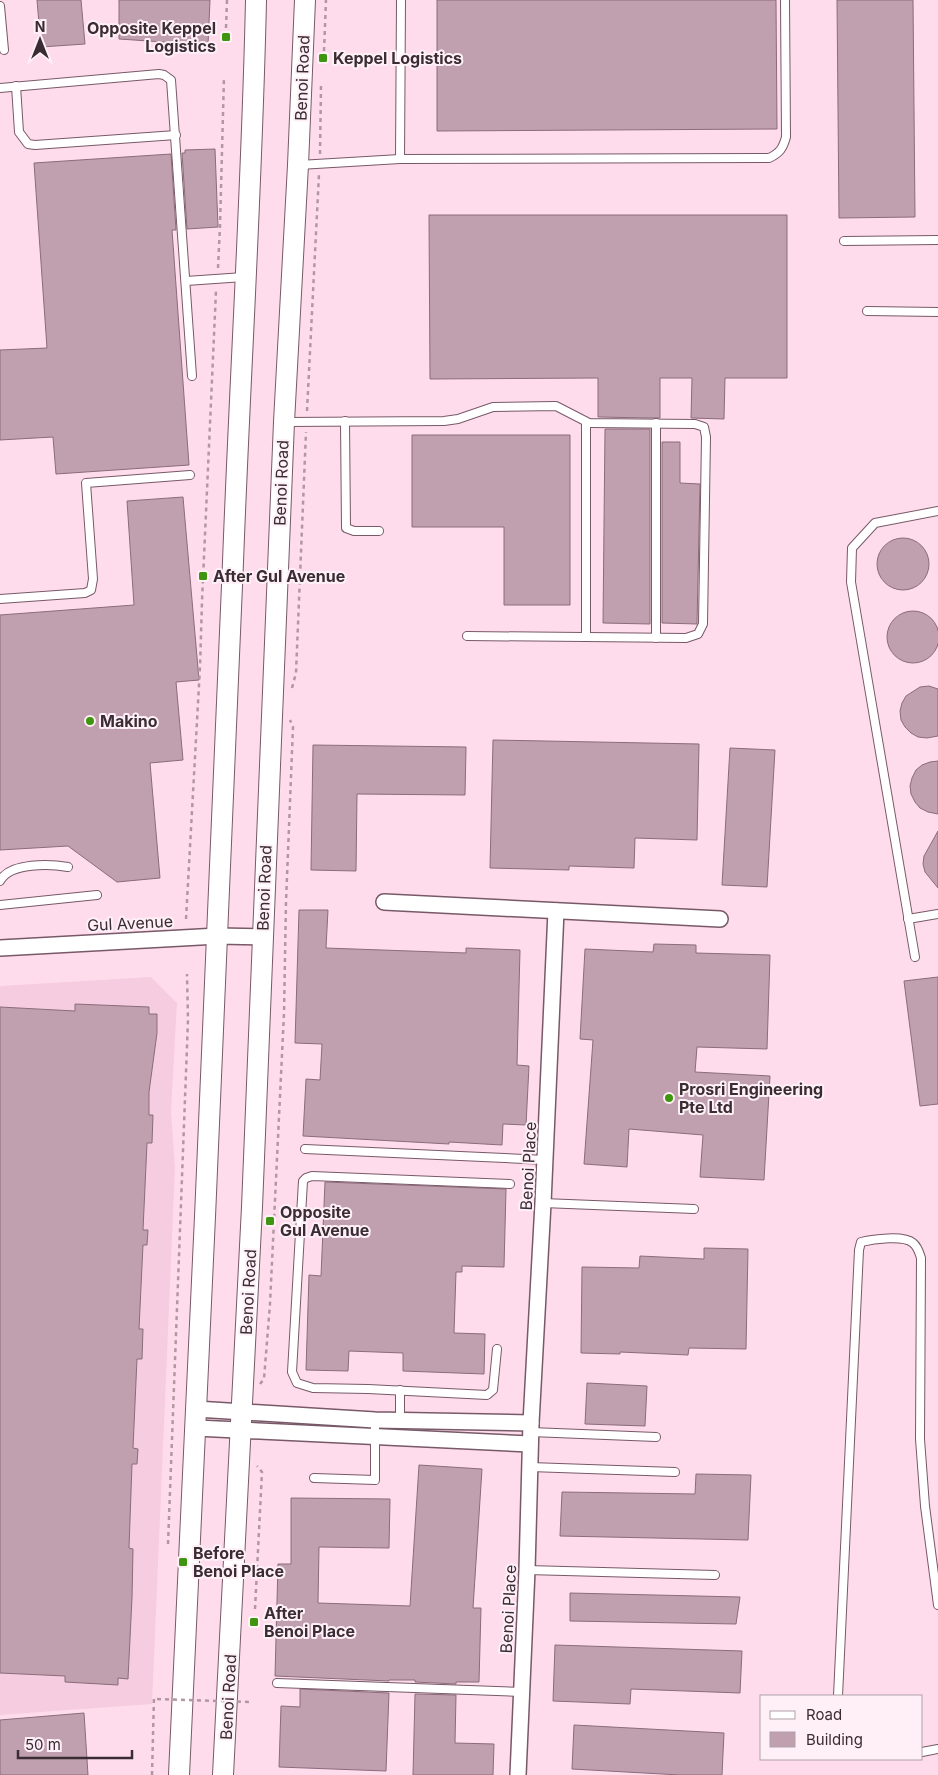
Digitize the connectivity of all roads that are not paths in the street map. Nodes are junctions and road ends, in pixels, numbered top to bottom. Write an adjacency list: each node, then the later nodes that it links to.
1 (256, 0): 14 (main road)
2 (305, 0): 11 (main road, Benoi Road)
3 (401, 0): 10 (lane)
4 (785, 0): 10 (lane)
5 (0, 6): 6 (lane)
6 (4, 50)
7 (16, 86): 8 (lane); 9 (lane); 9 (lane)
8 (0, 88)
9 (176, 135): 15 (lane)
10 (400, 159): 11 (lane)
11 (298, 165): 20 (main road, Benoi Road)
12 (938, 240): 13 (lane)
13 (844, 241)
14 (246, 276): 15 (lane); 39 (main road)
15 (186, 281): 18 (lane)
16 (867, 311): 17 (lane)
17 (938, 312)
18 (192, 376)
19 (345, 421): 20 (lane); 21 (lane); 25 (lane)
20 (284, 422): 40 (main road, Benoi Road)
21 (586, 423): 22 (lane); 28 (lane)
22 (656, 423): 29 (lane); 29 (lane)
23 (190, 475): 26 (lane)
24 (938, 511): 38 (lane)
25 (379, 531)
26 (0, 599)
27 (467, 636): 28 (lane)
28 (586, 637): 29 (lane)
29 (656, 638)
30 (68, 867): 31 (lane)
31 (0, 881)
32 (97, 895): 34 (lane)
33 (384, 902): 35 (street)
34 (0, 905)
35 (556, 911): 37 (street); 44 (street, Benoi Place)
36 (938, 914): 38 (lane)
37 (720, 919)
38 (908, 919): 42 (lane)
39 (218, 936): 40 (street, Gul Avenue); 41 (street, Gul Avenue); 50 (main road)
40 (262, 937): 51 (main road, Benoi Road)
41 (0, 948)
42 (915, 957)
43 (305, 1149): 44 (lane)
44 (546, 1160): 46 (street, Benoi Place)
45 (510, 1184): 49 (lane)
46 (544, 1203): 47 (lane); 54 (street, Benoi Place)
47 (694, 1209)
48 (497, 1349): 49 (lane)
49 (400, 1390): 53 (lane)
50 (196, 1418): 51 (street); 69 (main road)
51 (241, 1420): 52 (street); 55 (street); 70 (main road, Benoi Road)
52 (375, 1420): 53 (street); 55 (lane)
53 (400, 1420): 54 (street); 57 (lane)
54 (531, 1433): 56 (lane); 57 (street); 58 (street, Benoi Place)
55 (375, 1437): 57 (street); 60 (lane)
56 (656, 1437)
57 (399, 1438)
58 (530, 1467): 59 (lane); 61 (street, Benoi Place)
59 (675, 1472)
60 (314, 1478)
61 (527, 1570): 62 (lane); 65 (street, Benoi Place)
62 (715, 1575)
63 (938, 1605): 66 (lane)
64 (277, 1683): 65 (lane)
65 (522, 1692): 71 (street, Benoi Place)
66 (838, 1695)
67 (938, 1749): 68 (lane)
68 (923, 1752)
69 (179, 1775)
70 (223, 1775)
71 (518, 1775)

